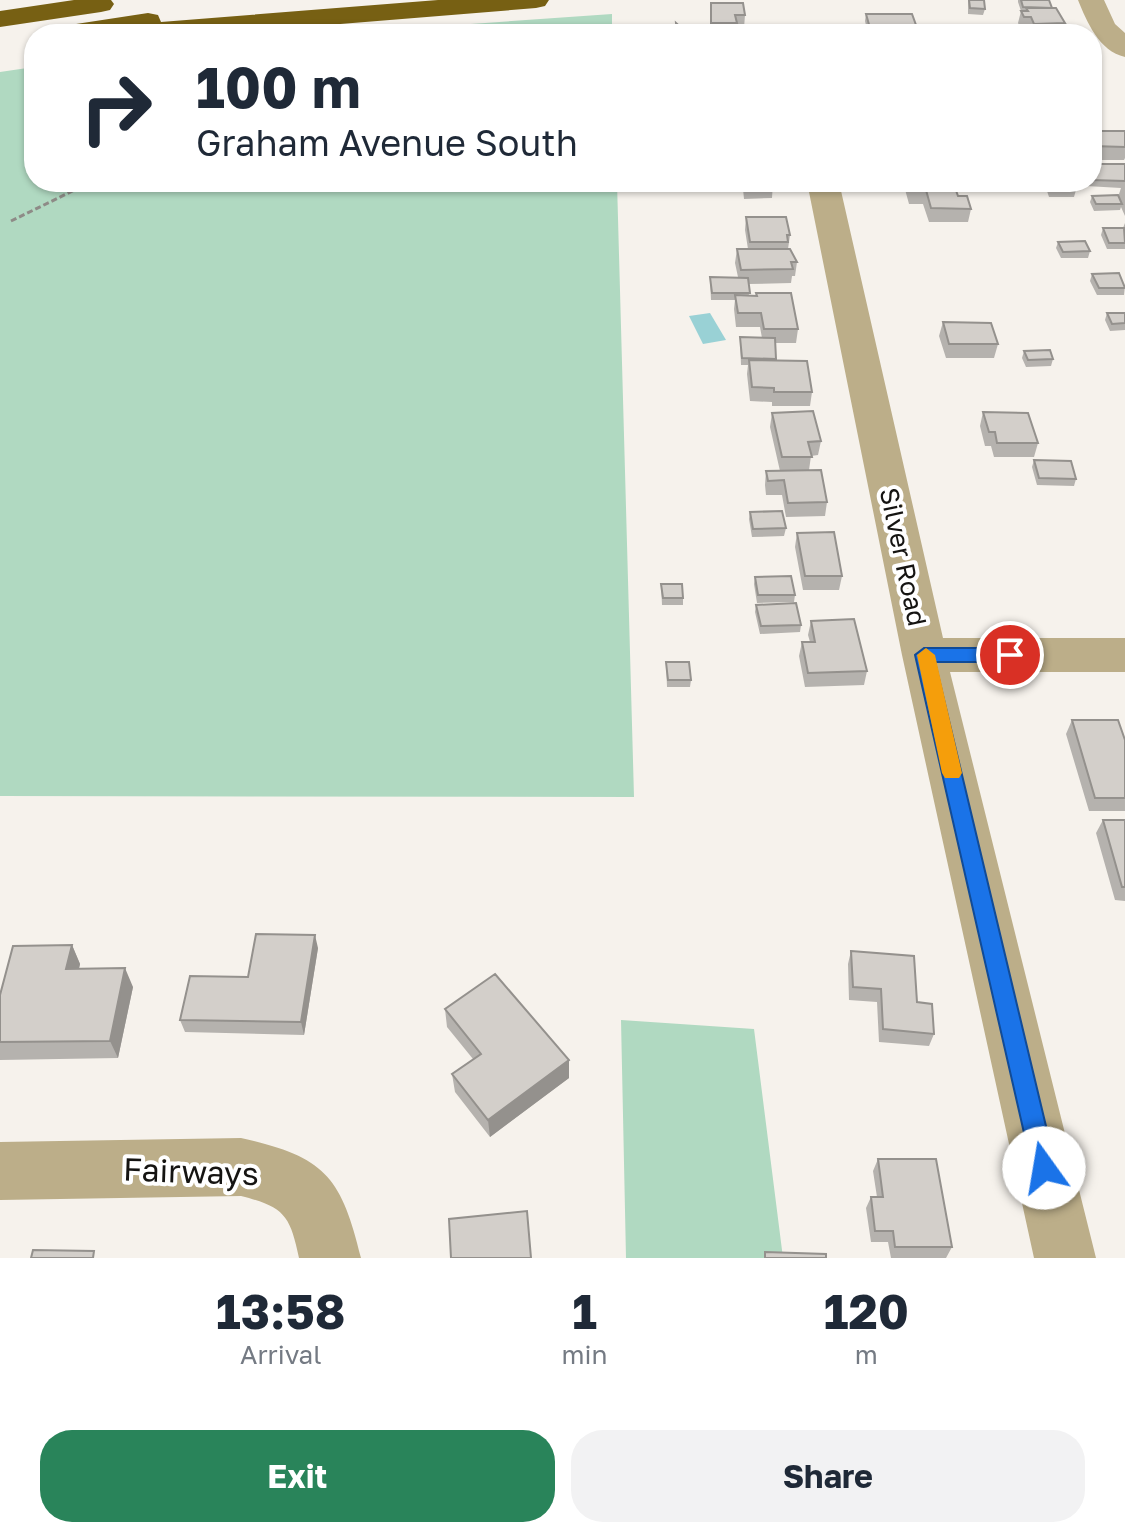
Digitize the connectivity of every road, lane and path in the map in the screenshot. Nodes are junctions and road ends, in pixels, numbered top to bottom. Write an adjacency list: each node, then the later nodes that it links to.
1 (127, 0): 5 (highway)
2 (284, 0): 6 (highway)
3 (536, 0): 7 (highway)
4 (1091, 0): 8 (street)
5 (0, 19)
6 (128, 24)
7 (241, 24)
8 (1102, 24)
9 (1102, 25): 12 (street)
10 (24, 40): 11 (highway)
11 (0, 44)
12 (1125, 49)
13 (70, 192): 15 (path)
14 (825, 192): 16 (street, Silver Road)
15 (11, 221)
16 (924, 655): 17 (street); 20 (street, Silver Road)
17 (1125, 655)
18 (0, 1171): 19 (street, Fairways)
19 (330, 1258)
20 (1065, 1258)

